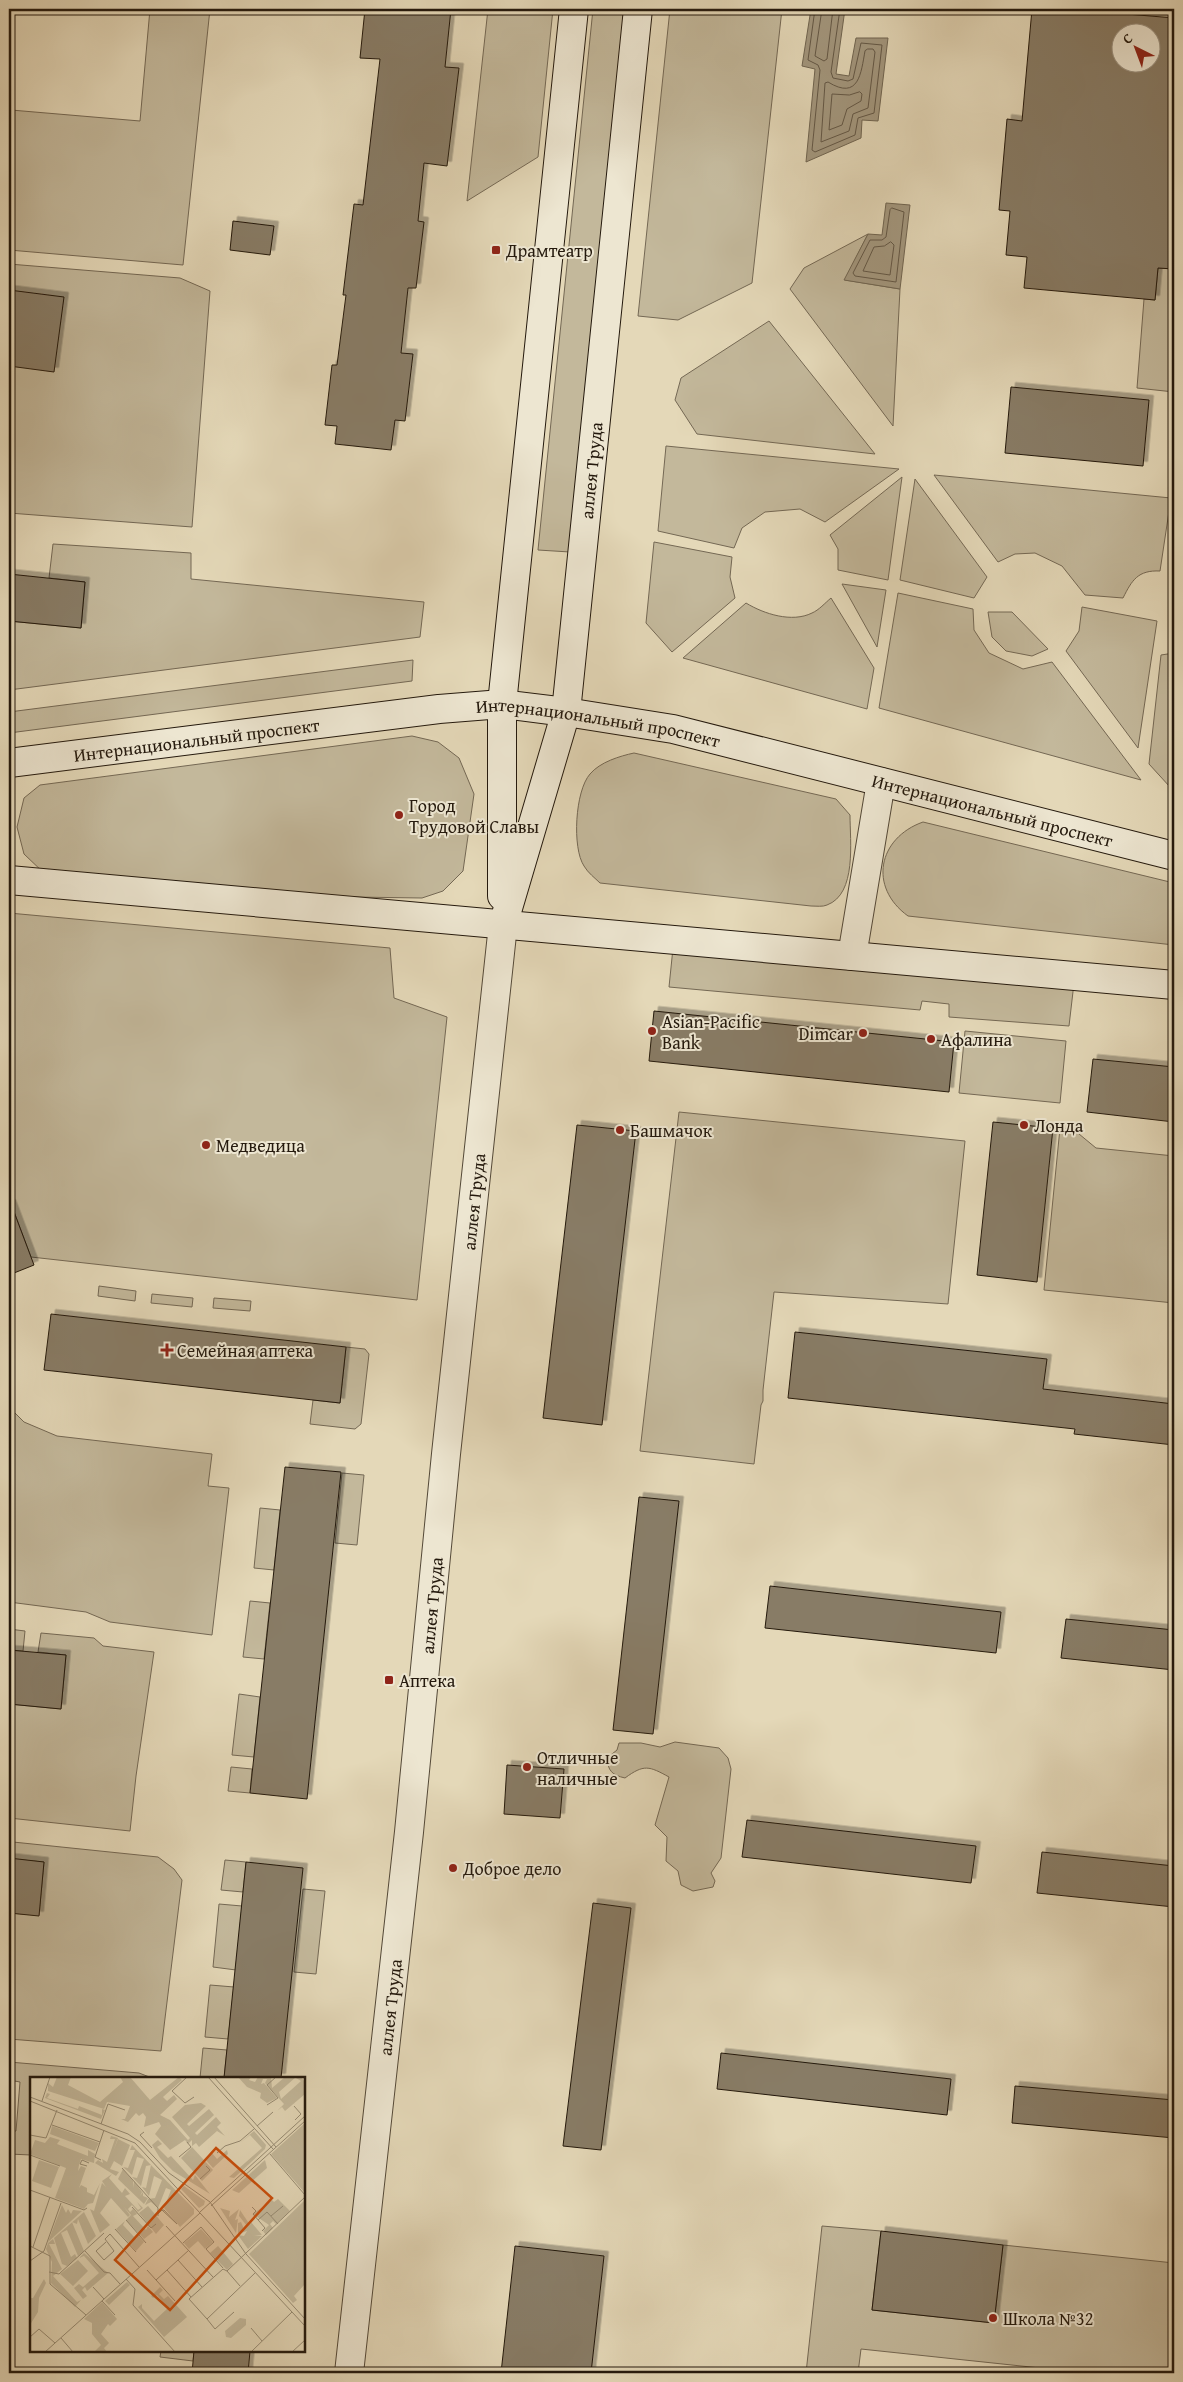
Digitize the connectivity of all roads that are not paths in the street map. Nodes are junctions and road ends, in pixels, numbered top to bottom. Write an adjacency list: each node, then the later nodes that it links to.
1 (574, 9): 3 (main road, аллея Труда)
2 (638, 9): 4 (main road, аллея Труда)
3 (502, 704): 4 (main road, Интернациональный проспект); 5 (main road, Интернациональный проспект); 9 (main road, аллея Труда)
4 (566, 712): 6 (main road, Интернациональный проспект); 9 (main road, аллея Труда)
5 (9, 763)
6 (880, 782): 7 (main road, Интернациональный проспект); 10 (main road)
7 (1174, 856)
8 (9, 880): 9 (main road)
9 (502, 925): 10 (main road); 12 (main road, аллея Труда)
10 (852, 956): 11 (main road)
11 (1174, 985)
12 (349, 2373)

